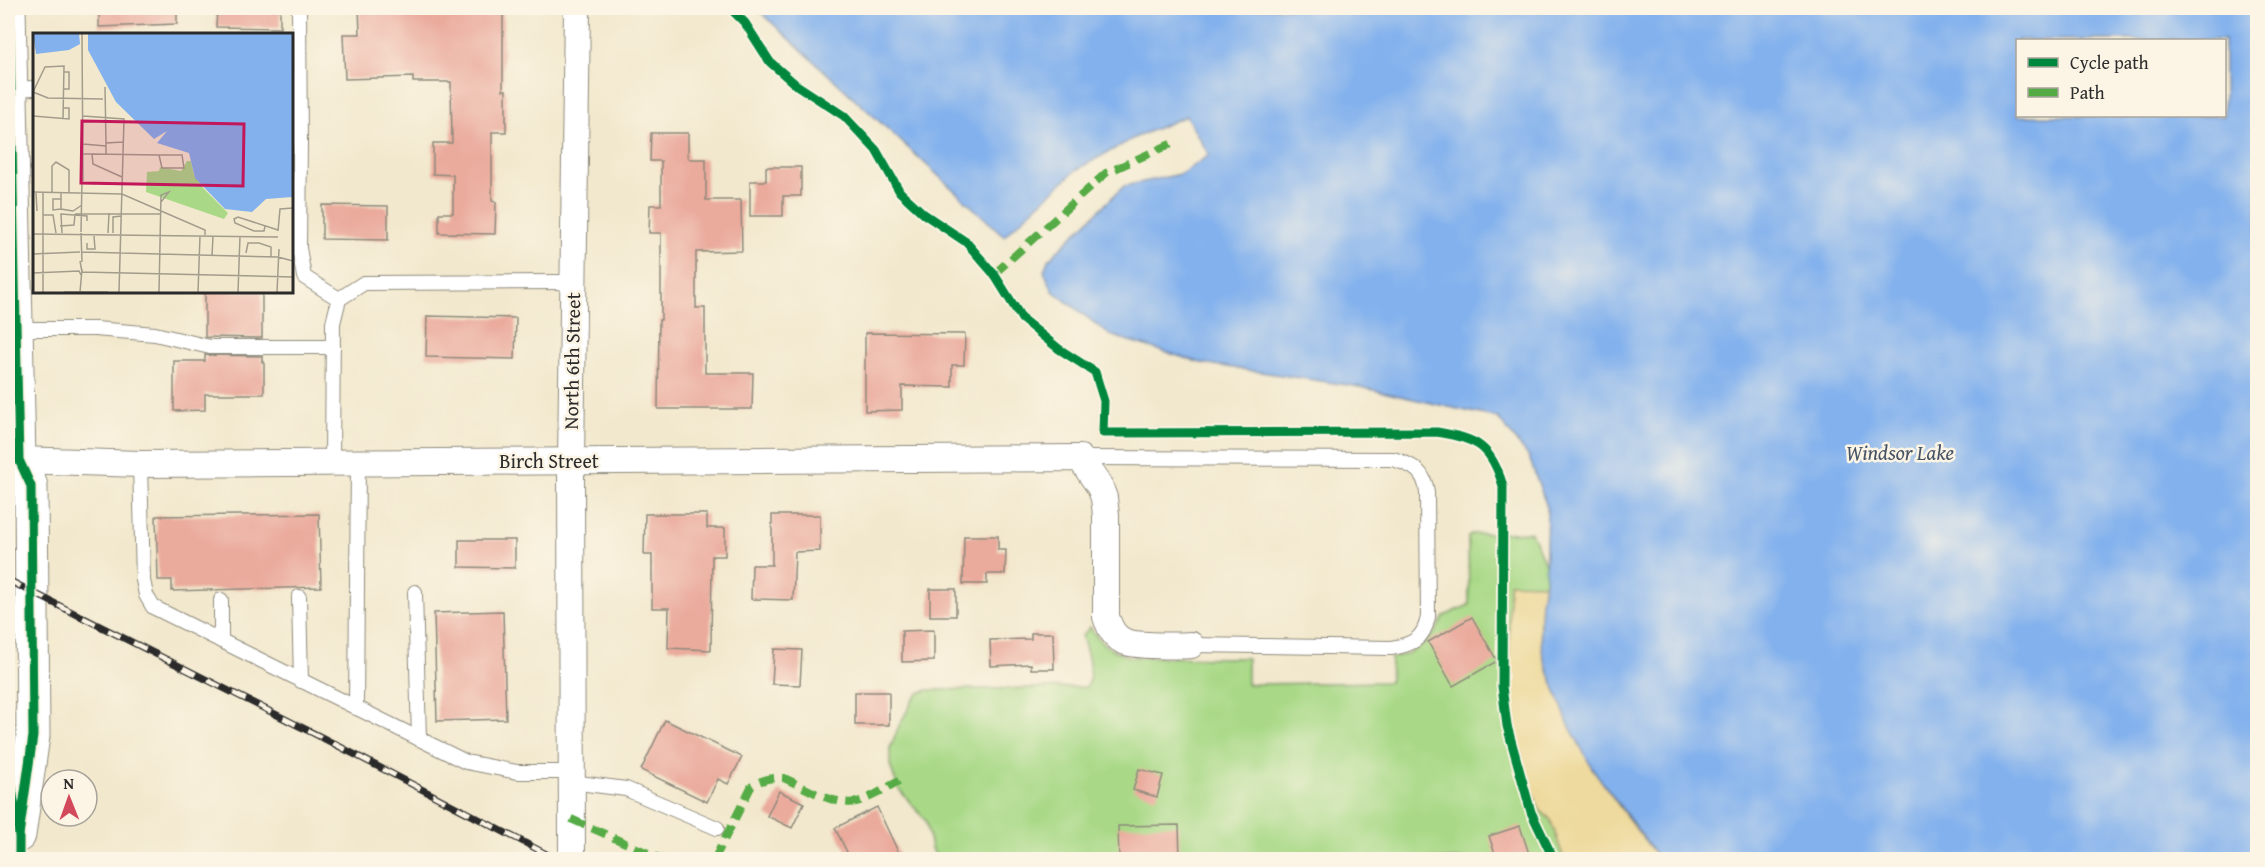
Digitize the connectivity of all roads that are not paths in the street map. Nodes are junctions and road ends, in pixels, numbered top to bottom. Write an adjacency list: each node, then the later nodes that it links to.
1 (9, 8): 4 (main road)
2 (299, 8): 6 (lane)
3 (577, 8): 5 (street, North 6th Street)
4 (23, 89): 7 (main road)
5 (573, 282): 6 (lane); 10 (street, North 6th Street)
6 (339, 299): 8 (lane)
7 (16, 329): 8 (lane); 14 (main road)
8 (333, 346): 12 (lane)
9 (1080, 458): 10 (street, Birch Street); 19 (street); 19 (lane)
10 (571, 461): 11 (street, Birch Street); 24 (street, North 6th Street)
11 (358, 462): 12 (street, Birch Street); 21 (lane)
12 (332, 463): 13 (street, Birch Street)
13 (140, 464): 14 (street, Birch Street); 18 (lane)
14 (13, 470): 26 (main road)
15 (415, 592): 22 (lane)
16 (299, 597): 20 (lane)
17 (221, 600): 18 (lane)
18 (221, 641): 20 (lane)
19 (1191, 645)
20 (301, 681): 21 (lane)
21 (356, 708): 22 (lane)
22 (419, 739): 24 (lane)
23 (8, 762): 26 (main road)
24 (571, 777): 25 (lane); 27 (street, North 6th Street)
25 (717, 828)
26 (19, 847)
27 (572, 860)

